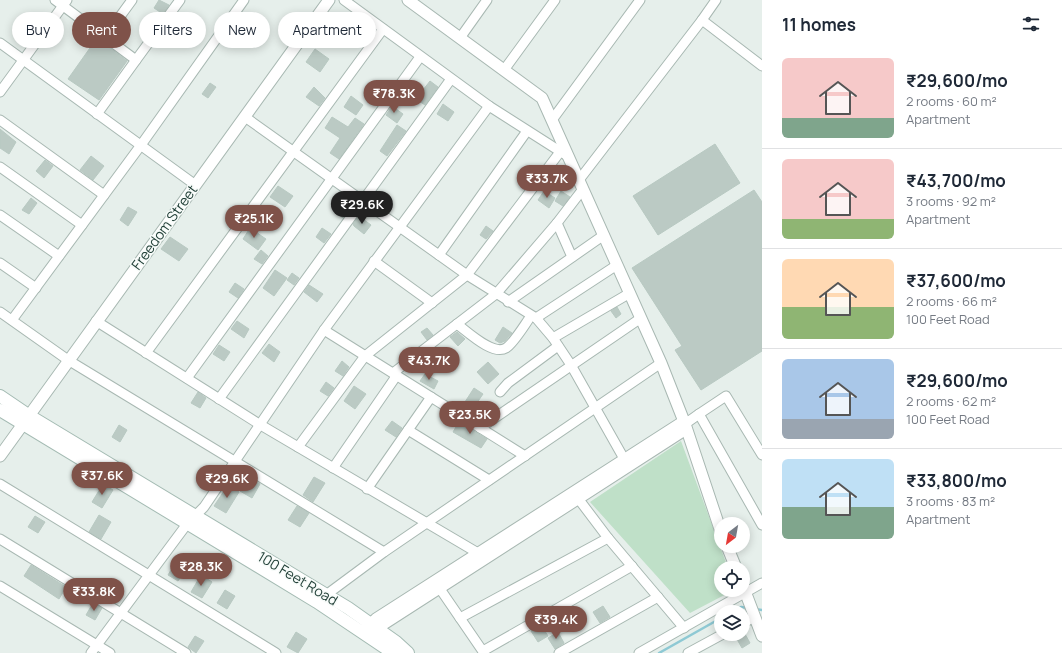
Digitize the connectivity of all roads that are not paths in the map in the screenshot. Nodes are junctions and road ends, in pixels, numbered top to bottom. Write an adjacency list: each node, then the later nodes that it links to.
1 (132, 0): 13 (street)
2 (180, 0): 21 (street)
3 (244, 0): 32 (street)
4 (329, 0): 28 (street, Freedom Street)
5 (344, 0): 15 (street)
6 (487, 0): 16 (street)
7 (555, 0): 23 (street)
8 (640, 0): 30 (street)
9 (716, 0): 14 (street)
10 (413, 1): 16 (street)
11 (62, 2): 12 (street); 20 (street)
12 (74, 12)
13 (123, 12)
14 (702, 20): 22 (street); 38 (street)
15 (382, 29): 19 (street); 33 (street)
16 (460, 38): 23 (street)
17 (0, 43): 20 (street)
18 (120, 48): 21 (street)
19 (420, 56): 24 (street); 36 (street)
20 (23, 60): 25 (street); 27 (street)
21 (136, 60): 27 (street)
22 (762, 66)
23 (504, 70): 30 (street)
24 (451, 79): 26 (street); 40 (street)
25 (0, 92)
26 (490, 106): 31 (street); 44 (street)
27 (97, 114): 32 (street)
28 (245, 117): 33 (street); 37 (street, Freedom Street)
29 (0, 120): 39 (street)
30 (552, 120): 34 (street)
31 (527, 131): 34 (street); 46 (street)
32 (141, 145): 37 (street); 39 (street)
33 (293, 151): 36 (street); 67 (street)
34 (565, 155): 38 (street); 52 (street)
35 (0, 167): 43 (street)
36 (333, 179): 40 (street); 73 (street)
37 (194, 184): 62 (street, Freedom Street)
38 (581, 185): 42 (street); 45 (street)
39 (104, 196): 43 (street)
40 (361, 201): 44 (street); 77 (street)
41 (0, 215): 47 (street)
42 (557, 223): 48 (street); 55 (street)
43 (82, 225): 47 (street)
44 (400, 227): 46 (street); 49 (street)
45 (604, 235): 48 (street); 51 (street)
46 (439, 255): 52 (street)
47 (59, 256): 53 (street)
48 (572, 257): 56 (street)
49 (374, 262): 57 (street); 64 (street)
50 (0, 264): 53 (street)
51 (617, 265): 54 (street); 59 (street)
52 (467, 276): 55 (street); 57 (street)
53 (36, 288): 61 (street)
54 (630, 293): 60 (street); 65 (street)
55 (496, 294): 56 (street); 63 (street)
56 (508, 302): 59 (street)
57 (432, 303): 68 (street)
58 (0, 312): 61 (street)
59 (534, 317): 63 (street); 65 (street)
60 (641, 318): 70 (street); 71 (street)
61 (12, 320): 69 (street)
62 (96, 321): 67 (street); 69 (street, Freedom Street)
63 (457, 324): 72 (street)
64 (324, 330): 68 (street); 82 (street)
65 (553, 338): 66 (street)
66 (558, 346): 71 (street); 74 (street)
67 (146, 353): 73 (street)
68 (365, 356): 72 (street); 86 (street)
69 (68, 360): 81 (street, Freedom Street); 90 (street)
70 (661, 363): 78 (street); 83 (street)
71 (571, 365): 78 (street); 84 (street)
72 (395, 374): 76 (street); 92 (street)
73 (187, 378): 77 (street)
74 (500, 392)
75 (0, 396): 81 (main road, 100 Feet Road)
76 (431, 397): 84 (street); 85 (street)
77 (219, 399): 82 (street)
78 (595, 408): 89 (street); 91 (street)
79 (0, 410): 81 (main road, 100 Feet Road)
80 (699, 414): 83 (street); 87 (street); 101 (street)
81 (25, 419): 88 (street, Freedom Street); 97 (main road, 100 Feet Road); 99 (main road, 100 Feet Road)
82 (259, 424): 86 (street); 90 (street)
83 (685, 425): 91 (street); 98 (street)
84 (480, 428): 89 (street)
85 (408, 430): 93 (street); 95 (street)
86 (298, 447): 92 (street)
87 (762, 455)
88 (0, 456)
89 (525, 456): 93 (street)
90 (234, 461): 97 (street); 104 (street)
91 (626, 463): 96 (street)
92 (333, 468): 95 (street)
93 (489, 480): 100 (street)
94 (0, 484): 107 (street)
95 (367, 488): 100 (street)
96 (575, 496): 102 (street); 105 (street)
97 (196, 516): 99 (street); 112 (main road, 100 Feet Road)
98 (716, 517)
99 (187, 524): 107 (street); 121 (main road, 100 Feet Road)
100 (426, 524): 104 (street); 105 (street)
101 (762, 525)
102 (608, 538): 106 (street); 118 (street)
103 (0, 539): 116 (street)
104 (384, 552): 112 (street)
105 (482, 556): 109 (street)
106 (632, 566): 113 (street); 126 (street)
107 (148, 575): 116 (street); 129 (street)
108 (762, 583): 111 (street)
109 (437, 584): 118 (street); 121 (street)
110 (0, 586): 124 (street)
111 (750, 587)
112 (326, 595): 121 (main road, 100 Feet Road)
113 (658, 597): 120 (street); 131 (street)
114 (732, 597): 120 (street)
115 (747, 597): 117 (street)
116 (119, 613): 124 (street); 128 (street)
117 (755, 616): 119 (street); 122 (street)
118 (460, 618): 126 (street)
119 (750, 619)
120 (684, 628): 132 (street)
121 (370, 630): 125 (main road, 100 Feet Road); 130 (main road, 100 Feet Road)
122 (762, 636)
123 (714, 639): 133 (street)
124 (94, 649): 127 (street)
125 (387, 652)
126 (483, 652)
127 (110, 653)
128 (186, 653)
129 (276, 653)
130 (408, 653)
131 (559, 653)
132 (639, 653)
133 (688, 653)

